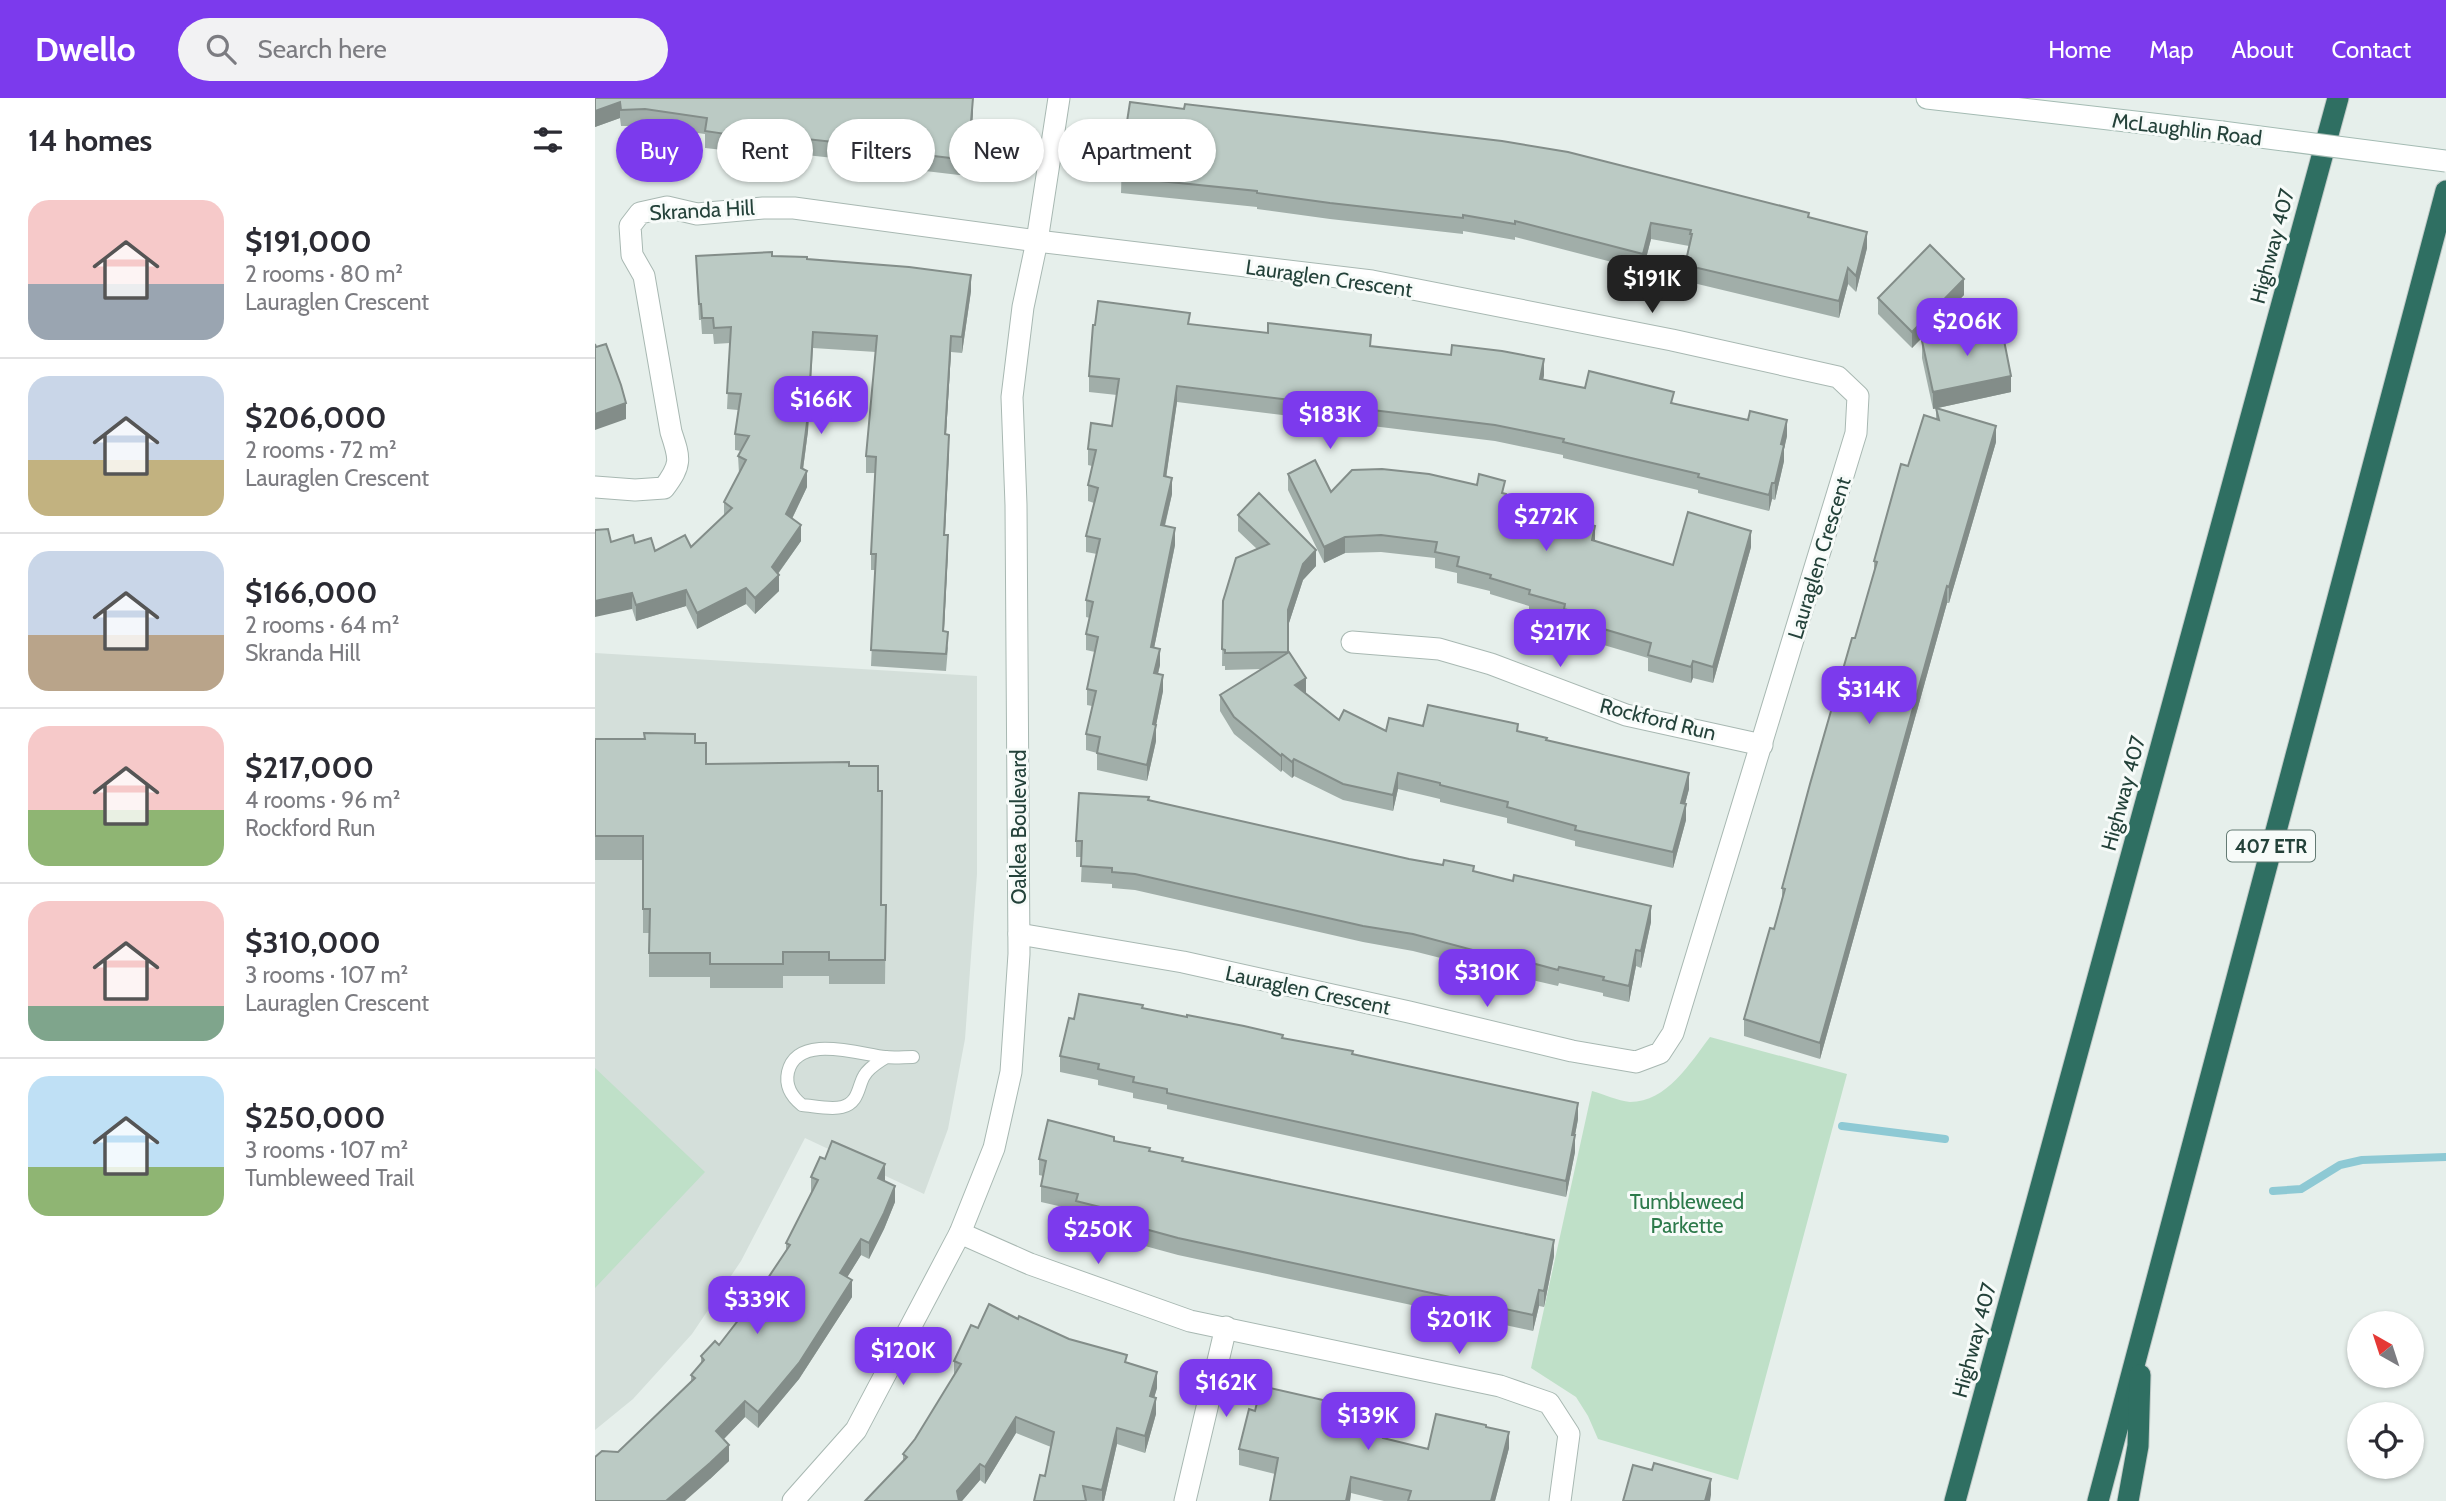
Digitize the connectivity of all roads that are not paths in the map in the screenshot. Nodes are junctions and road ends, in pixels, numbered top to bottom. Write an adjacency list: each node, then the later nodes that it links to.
1 (1059, 98): 6 (street, Oaklea Boulevard)
2 (1927, 98): 4 (street, McLaughlin Road, bridge)
3 (2338, 98): 19 (highway, Highway 407)
4 (2446, 161)
5 (2446, 191): 15 (highway, 407 ETR)
6 (1037, 241): 7 (street, Skranda Hill); 9 (street, Lauraglen Crescent); 10 (street, Oaklea Boulevard)
7 (595, 487)
8 (1352, 642): 9 (street, Rockford Run)
9 (1762, 745): 10 (street, Lauraglen Crescent)
10 (1019, 934): 13 (street, Oaklea Boulevard)
11 (886, 1057): 11 (lane); 12 (lane)
12 (913, 1057)
13 (960, 1233): 14 (street); 16 (street, Oaklea Boulevard)
14 (1226, 1328): 17 (street); 18 (street)
15 (2141, 1334): 20 (highway, 407 ETR); 21 (highway)
16 (793, 1501)
17 (1185, 1501)
18 (1560, 1501)
19 (1955, 1501)
20 (2098, 1501)
21 (2128, 1501)

